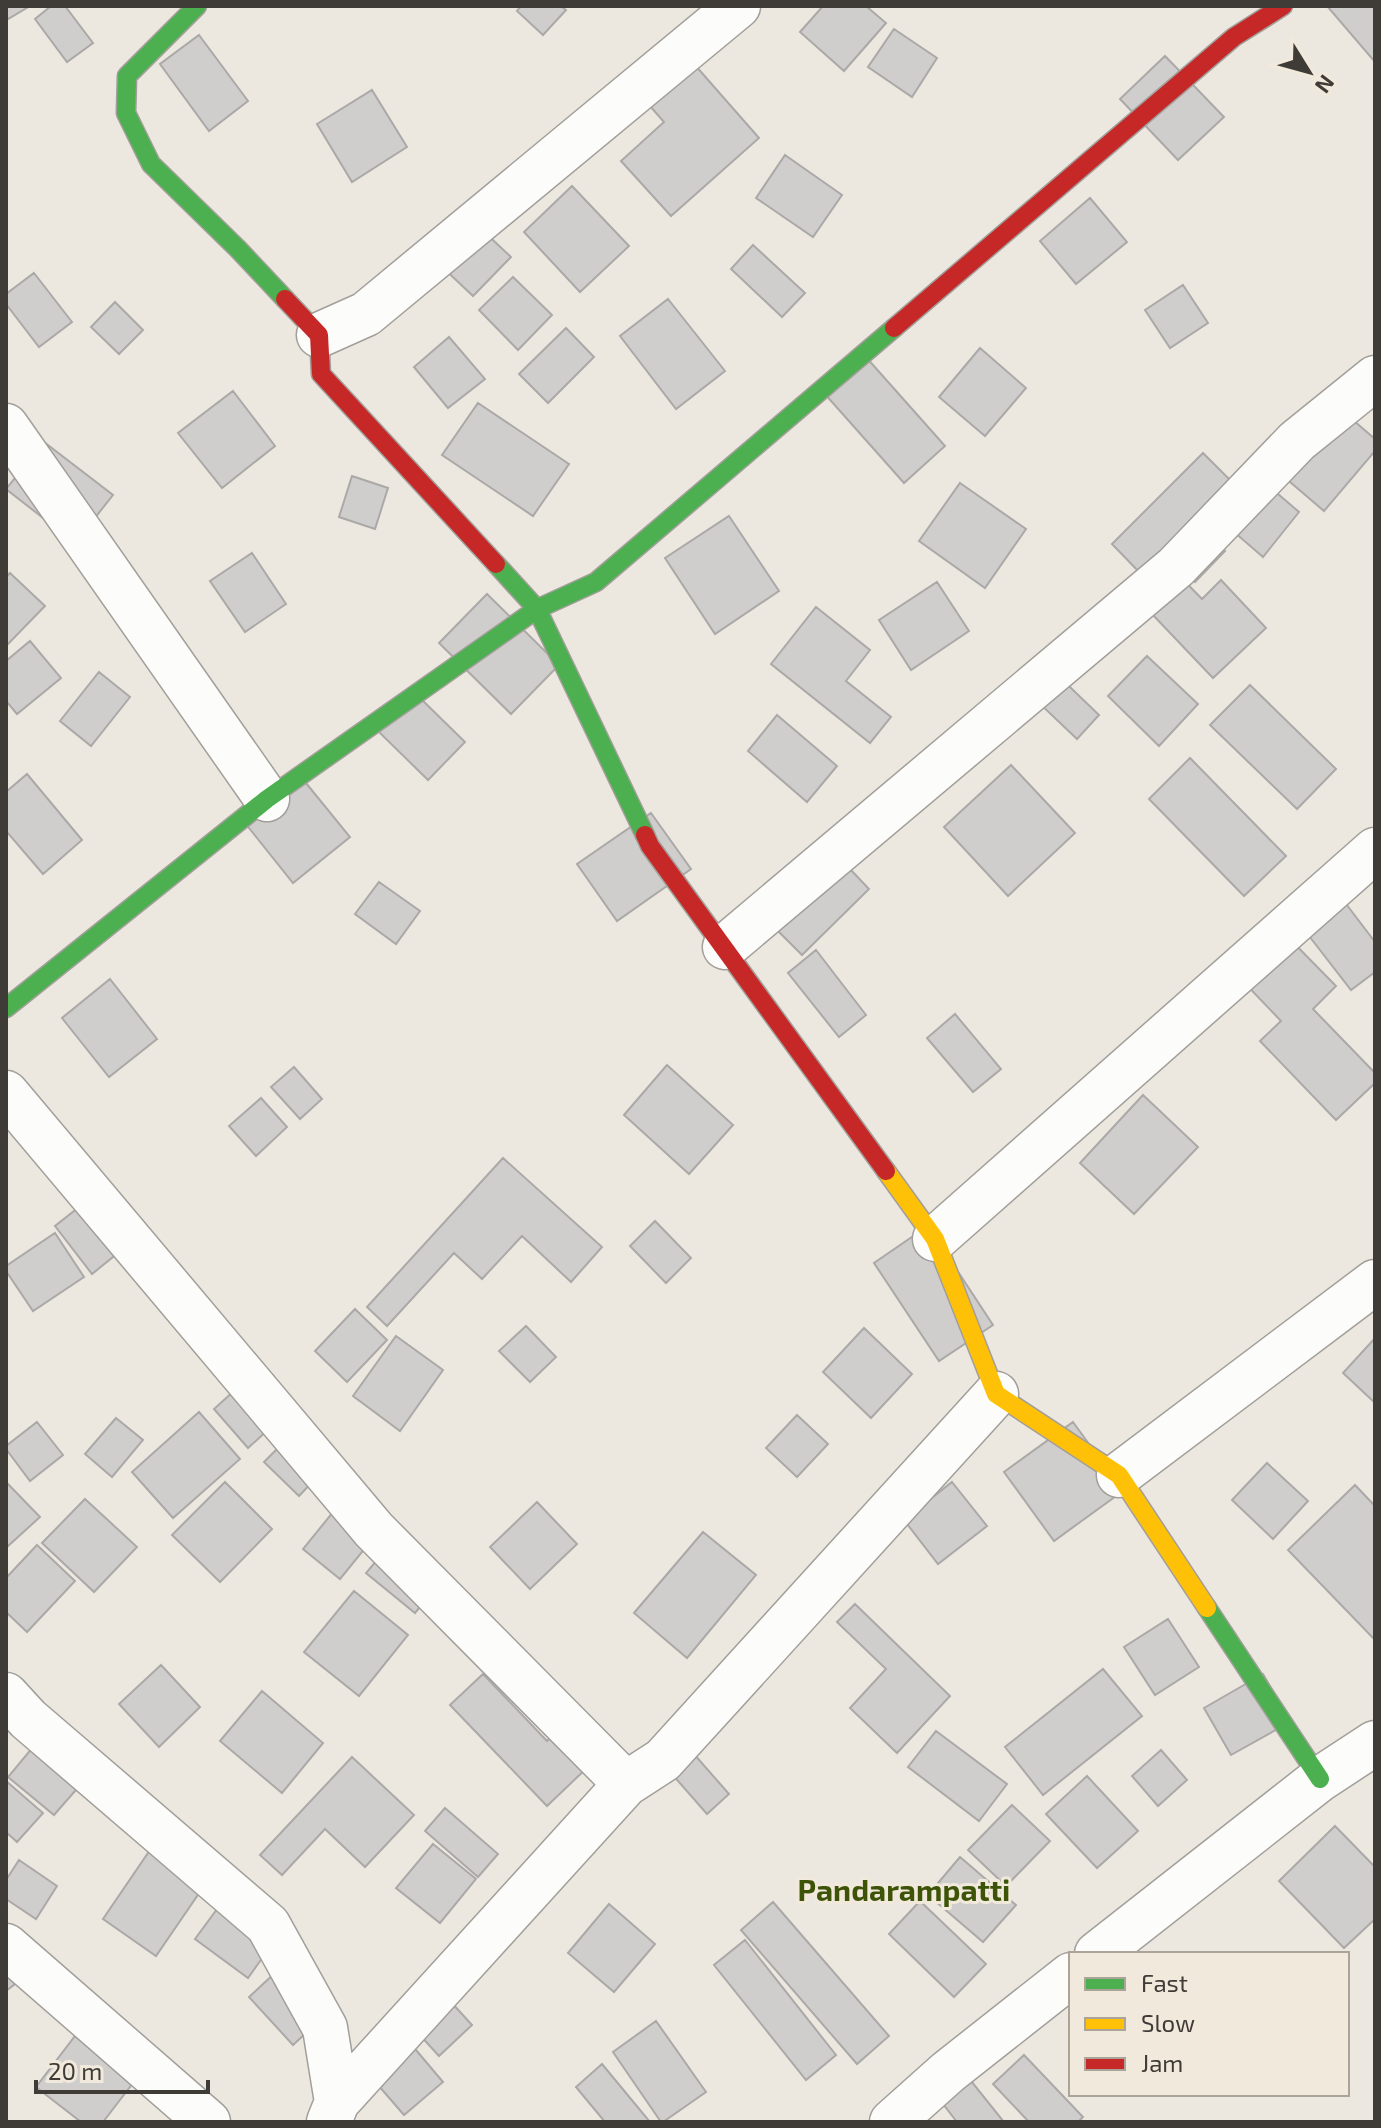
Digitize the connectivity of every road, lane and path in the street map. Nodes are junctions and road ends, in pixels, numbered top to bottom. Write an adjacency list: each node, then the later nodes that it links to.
1 (197, 6): 4 (street)
2 (738, 6): 4 (street)
3 (1283, 6): 7 (street)
4 (319, 335): 7 (street)
5 (1375, 378): 10 (street)
6 (6, 426): 8 (street)
7 (537, 609): 8 (street); 10 (street)
8 (267, 799): 11 (street)
9 (1375, 850): 13 (street)
10 (725, 947): 13 (street)
11 (6, 1008)
12 (6, 1093): 20 (street)
13 (935, 1239): 15 (street)
14 (1375, 1282): 16 (street)
15 (996, 1394): 16 (street); 20 (street)
16 (1119, 1475): 19 (street)
17 (6, 1695): 24 (street)
18 (1375, 1743): 19 (street)
19 (1320, 1779): 22 (street)
20 (626, 1784): 24 (street)
21 (6, 1946): 25 (street)
22 (1100, 1952)
23 (1069, 1977): 26 (street)
24 (333, 2112)
25 (208, 2122)
26 (892, 2122)

